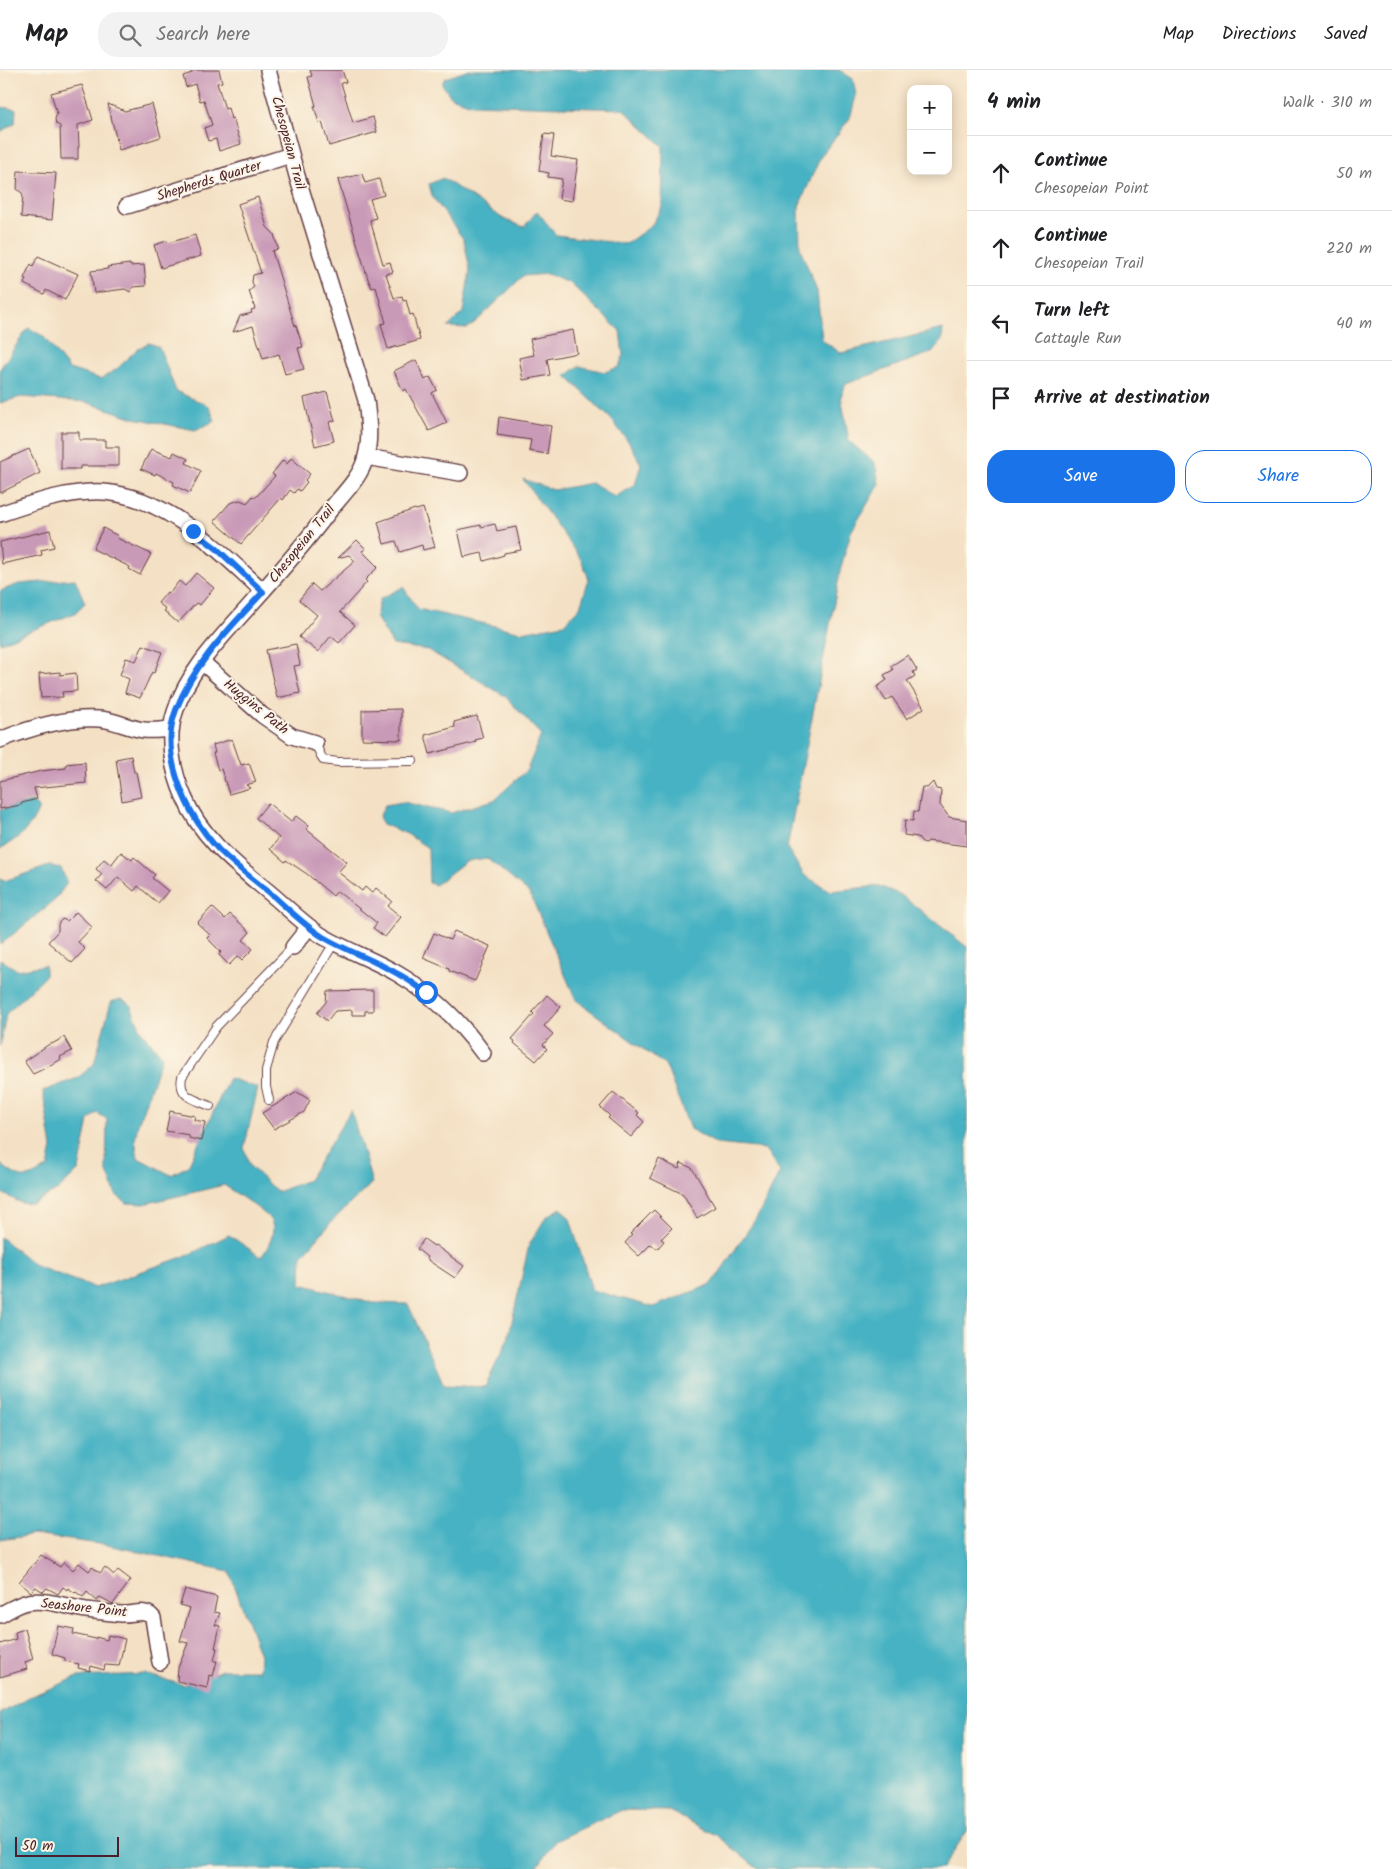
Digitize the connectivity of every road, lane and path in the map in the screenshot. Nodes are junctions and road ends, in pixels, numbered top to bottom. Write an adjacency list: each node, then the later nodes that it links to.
1 (268, 70): 2 (street, Chesopeian Trail)
2 (291, 155): 3 (street, Shepherds Quarter); 4 (street, Chesopeian Trail)
3 (127, 206)
4 (366, 456): 5 (street); 7 (street, Chesopeian Trail)
5 (460, 473)
6 (0, 514): 7 (street)
7 (263, 592): 8 (street, Chesopeian Trail)
8 (202, 662): 9 (street, Chesopeian Trail); 11 (street, Huggins Path)
9 (171, 728): 10 (street); 13 (street, Chesopeian Trail)
10 (0, 740)
11 (315, 744): 12 (lane)
12 (413, 761)
13 (309, 927): 14 (street, Chesopeian Trail); 15 (street)
14 (334, 943): 16 (street, Chesopeian Trail); 17 (lane)
15 (293, 948): 18 (lane)
16 (483, 1053)
17 (268, 1100)
18 (210, 1106)
19 (0, 1615): 20 (street, Seashore Point)
20 (160, 1662)

